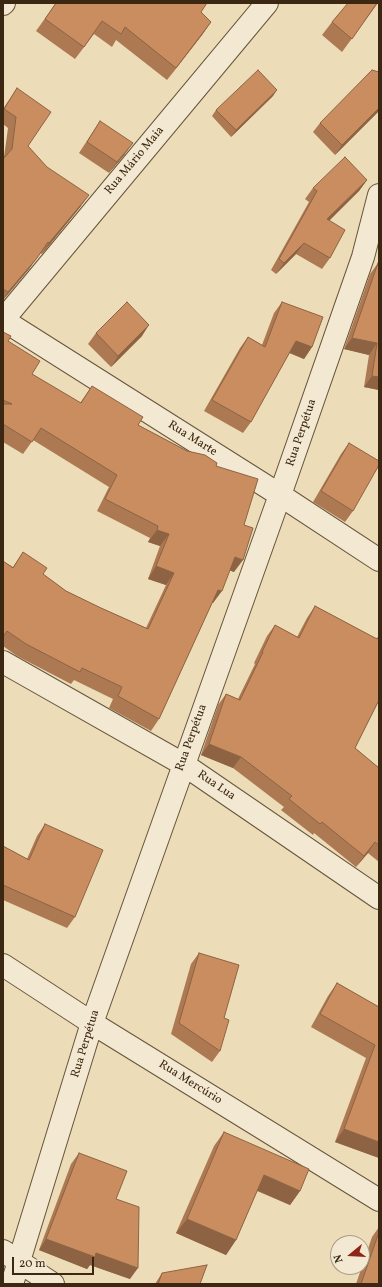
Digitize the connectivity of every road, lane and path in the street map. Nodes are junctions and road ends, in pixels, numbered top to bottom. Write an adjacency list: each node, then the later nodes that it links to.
1 (267, 3): 3 (street, Rua Mário Maia)
2 (379, 195): 4 (street, Rua Perpétua)
3 (3, 320): 4 (street, Rua Marte)
4 (280, 495): 5 (street, Rua Marte); 7 (street, Rua Perpétua)
5 (379, 560)
6 (3, 662): 7 (street, Rua Lua)
7 (183, 764): 8 (street, Rua Lua); 10 (street, Rua Perpétua)
8 (379, 898)
9 (3, 965): 10 (street, Rua Mercúrio)
10 (92, 1023): 11 (street, Rua Mercúrio); 12 (street, Rua Perpétua)
11 (379, 1200)
12 (11, 1257): 13 (street, Rua Perpétua); 14 (street)
13 (12, 1284)
14 (53, 1284)

